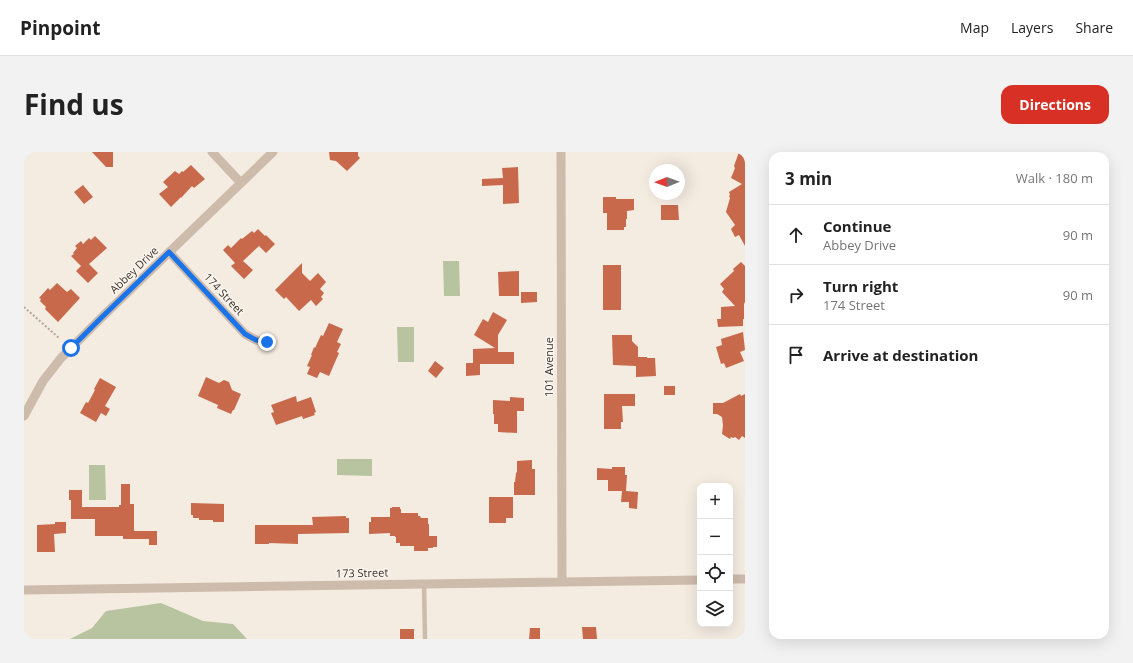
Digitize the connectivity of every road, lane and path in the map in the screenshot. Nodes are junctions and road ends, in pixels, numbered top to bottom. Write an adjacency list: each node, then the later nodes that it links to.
1 (212, 152): 4 (street)
2 (273, 152): 4 (street, Abbey Drive)
3 (561, 152): 13 (street, 101 Avenue)
4 (241, 183): 5 (street, Abbey Drive)
5 (169, 252): 8 (street, 174 Street); 9 (street, Abbey Drive)
6 (24, 307): 7 (path)
7 (59, 338)
8 (267, 342)
9 (24, 416)
10 (733, 579): 11 (street)
11 (745, 579)
12 (697, 580): 13 (street, 173 Street)
13 (562, 582): 14 (street, 173 Street)
14 (424, 584): 15 (street, 173 Street); 16 (lane)
15 (24, 590)
16 (425, 639)

